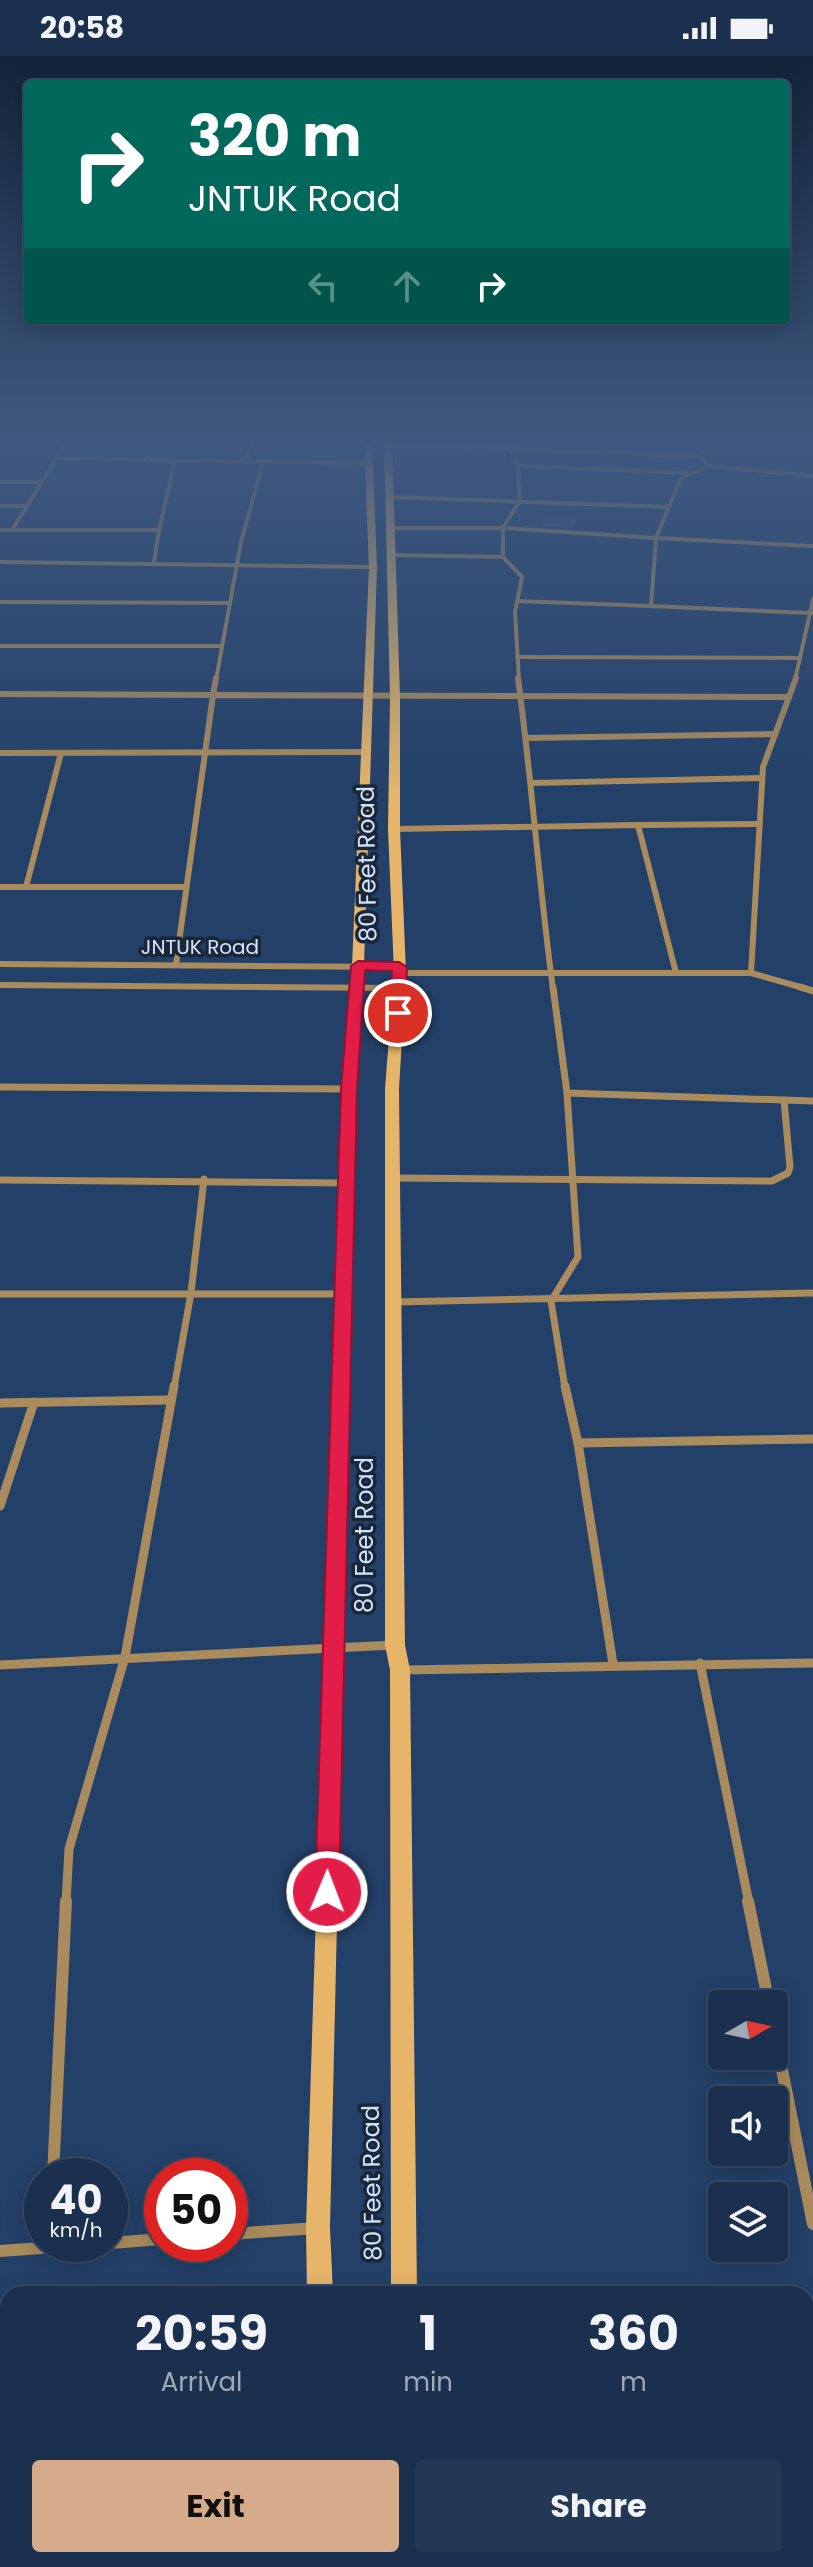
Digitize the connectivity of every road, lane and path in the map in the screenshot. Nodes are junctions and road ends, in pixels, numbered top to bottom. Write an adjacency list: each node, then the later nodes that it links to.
1 (155, 557): 8 (street)
2 (240, 557): 9 (street)
3 (373, 557): 10 (main road, 80 Feet Road)
4 (391, 557): 26 (main road, 80 Feet Road)
5 (503, 557): 12 (street)
6 (655, 557): 15 (street)
7 (0, 562): 8 (street)
8 (154, 562): 9 (street)
9 (239, 564): 10 (street); 14 (street)
10 (373, 567): 22 (main road, 80 Feet Road)
11 (813, 599): 16 (street)
12 (517, 601): 15 (street); 19 (street)
13 (0, 602): 14 (street)
14 (230, 603): 18 (street)
15 (651, 606): 16 (street)
16 (811, 613): 20 (street)
17 (0, 646): 18 (street)
18 (222, 646): 23 (street)
19 (517, 657): 20 (street); 24 (street)
20 (800, 658): 25 (street)
21 (0, 694): 23 (street)
22 (368, 694): 23 (street); 26 (street); 29 (main road, 80 Feet Road)
23 (213, 695): 32 (street)
24 (521, 697): 25 (street); 26 (street); 28 (street)
25 (789, 697): 27 (street)
26 (395, 698): 38 (main road, 80 Feet Road)
27 (775, 734): 28 (street); 33 (street)
28 (526, 738): 34 (street)
29 (366, 752): 32 (street); 44 (main road, 80 Feet Road)
30 (0, 753): 31 (street)
31 (61, 753): 32 (street); 40 (street)
32 (204, 753): 41 (street)
33 (762, 778): 34 (street); 35 (street)
34 (531, 783): 36 (street)
35 (759, 824): 37 (street); 47 (street)
36 (534, 825): 37 (street); 38 (street); 45 (street)
37 (638, 825): 46 (street)
38 (394, 829): 48 (main road, 80 Feet Road)
39 (0, 887): 40 (street)
40 (26, 887): 41 (street)
41 (185, 887): 43 (street)
42 (0, 964): 43 (street, JNTUK Road)
43 (176, 964): 44 (street, JNTUK Road)
44 (358, 966): 48 (street, JNTUK Road); 50 (main road, 80 Feet Road)
45 (552, 973): 46 (street); 48 (street); 54 (street)
46 (676, 973): 47 (street)
47 (751, 973): 51 (street)
48 (400, 976): 50 (street, JNTUK Road); 57 (main road, 80 Feet Road)
49 (0, 985): 50 (street, JNTUK Road)
50 (357, 986): 53 (main road, 80 Feet Road)
51 (813, 991)
52 (0, 1087): 53 (street)
53 (349, 1089): 61 (main road, 80 Feet Road)
54 (567, 1093): 55 (street); 59 (street)
55 (784, 1100): 56 (street); 59 (street)
56 (813, 1101)
57 (392, 1178): 59 (street); 67 (main road, 80 Feet Road)
58 (204, 1179): 60 (street); 61 (street); 62 (street)
59 (573, 1179): 66 (street)
60 (0, 1180)
61 (348, 1183): 65 (main road, 80 Feet Road)
62 (191, 1293): 64 (street); 65 (street); 68 (street)
63 (813, 1293): 66 (street)
64 (0, 1294)
65 (344, 1294): 75 (main road, 80 Feet Road)
66 (551, 1301): 67 (street); 72 (street)
67 (395, 1302): 74 (main road, 80 Feet Road)
68 (169, 1400): 69 (street); 76 (street)
69 (34, 1402): 70 (street); 73 (street)
70 (0, 1403)
71 (813, 1439): 72 (street)
72 (578, 1443): 79 (street)
73 (0, 1506)
74 (395, 1645): 75 (street); 81 (main road, 80 Feet Road)
75 (333, 1647): 76 (street); 86 (main road, 80 Feet Road)
76 (125, 1657): 80 (street); 84 (street)
77 (700, 1663): 78 (street); 79 (street); 82 (street)
78 (813, 1663)
79 (613, 1664): 81 (street)
80 (0, 1665)
81 (400, 1670): 91 (main road, 80 Feet Road)
82 (766, 1990)
83 (782, 2070): 85 (street)
84 (54, 2158)
85 (813, 2224)
86 (318, 2228): 87 (street); 90 (main road, 80 Feet Road)
87 (248, 2233)
88 (24, 2249): 89 (street)
89 (0, 2251)
90 (320, 2286)
91 (404, 2286)

